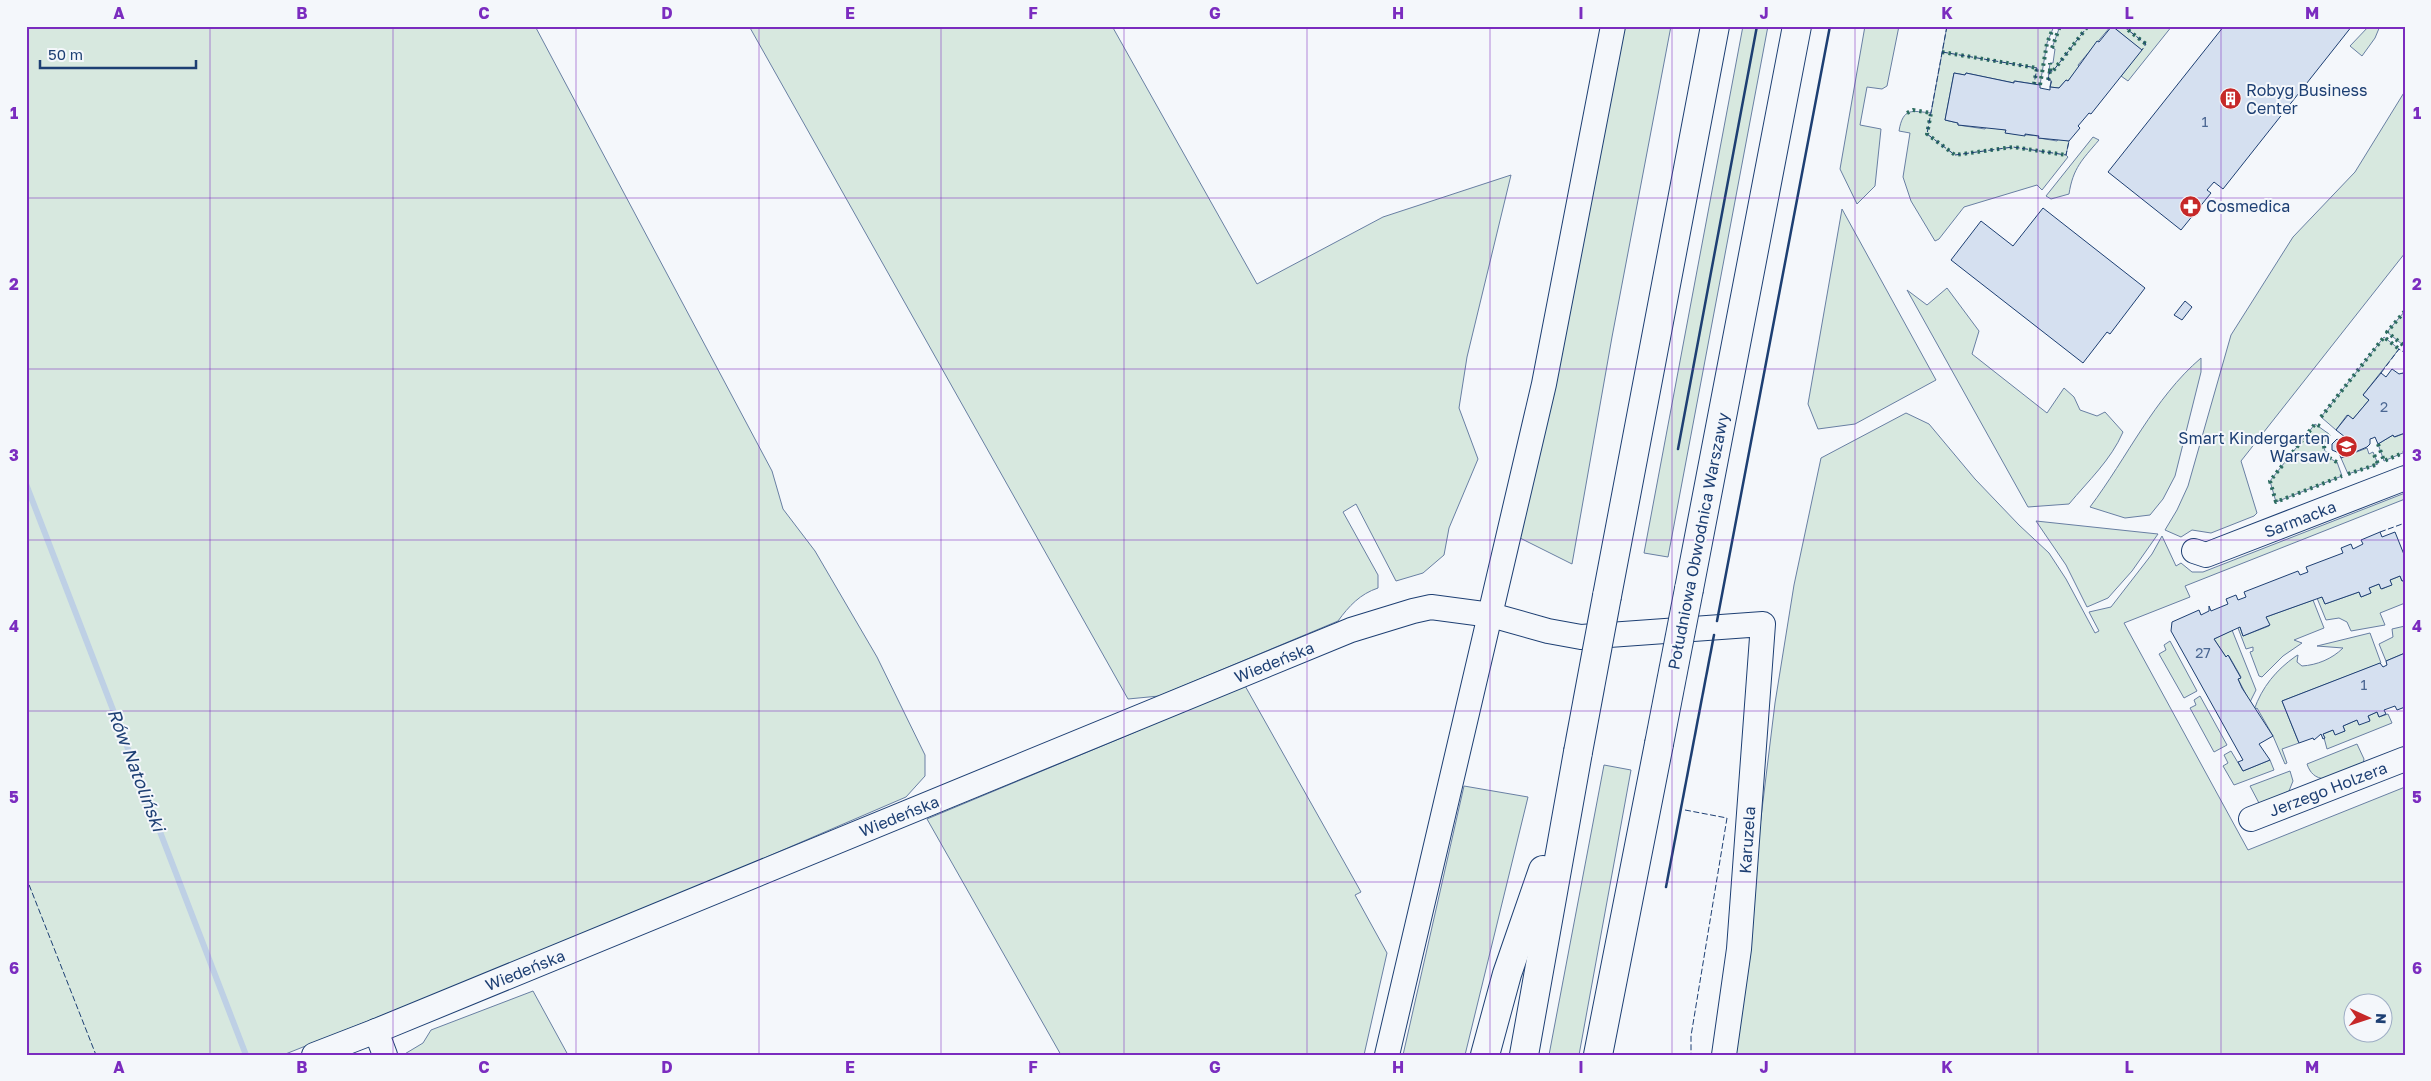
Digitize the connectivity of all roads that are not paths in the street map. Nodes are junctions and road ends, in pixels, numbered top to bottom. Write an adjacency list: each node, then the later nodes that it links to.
1 (1613, 26): 6 (street)
2 (1715, 26): 9 (highway, bridge)
3 (1797, 26): 11 (highway, Południowa Obwodnica Warszawy, bridge)
4 (2405, 478): 5 (street, Sarmacka)
5 (2194, 551)
6 (1491, 616): 7 (street, Wiedeńska); 12 (street, Wiedeńska); 15 (street)
7 (1763, 624): 20 (street, Karuzela)
8 (2405, 759): 10 (street, Jerzego Holzera)
9 (1571, 790): 16 (highway); 17 (highway)
10 (2252, 819)
11 (1625, 907): 18 (highway, Południowa Obwodnica Warszawy); 19 (highway)
12 (376, 1031): 13 (street, Wiedeńska); 14 (street)
13 (314, 1055)
14 (385, 1055)
15 (1388, 1055)
16 (1485, 1055)
17 (1524, 1055)
18 (1598, 1055)
19 (1617, 1055)
20 (1724, 1055)

